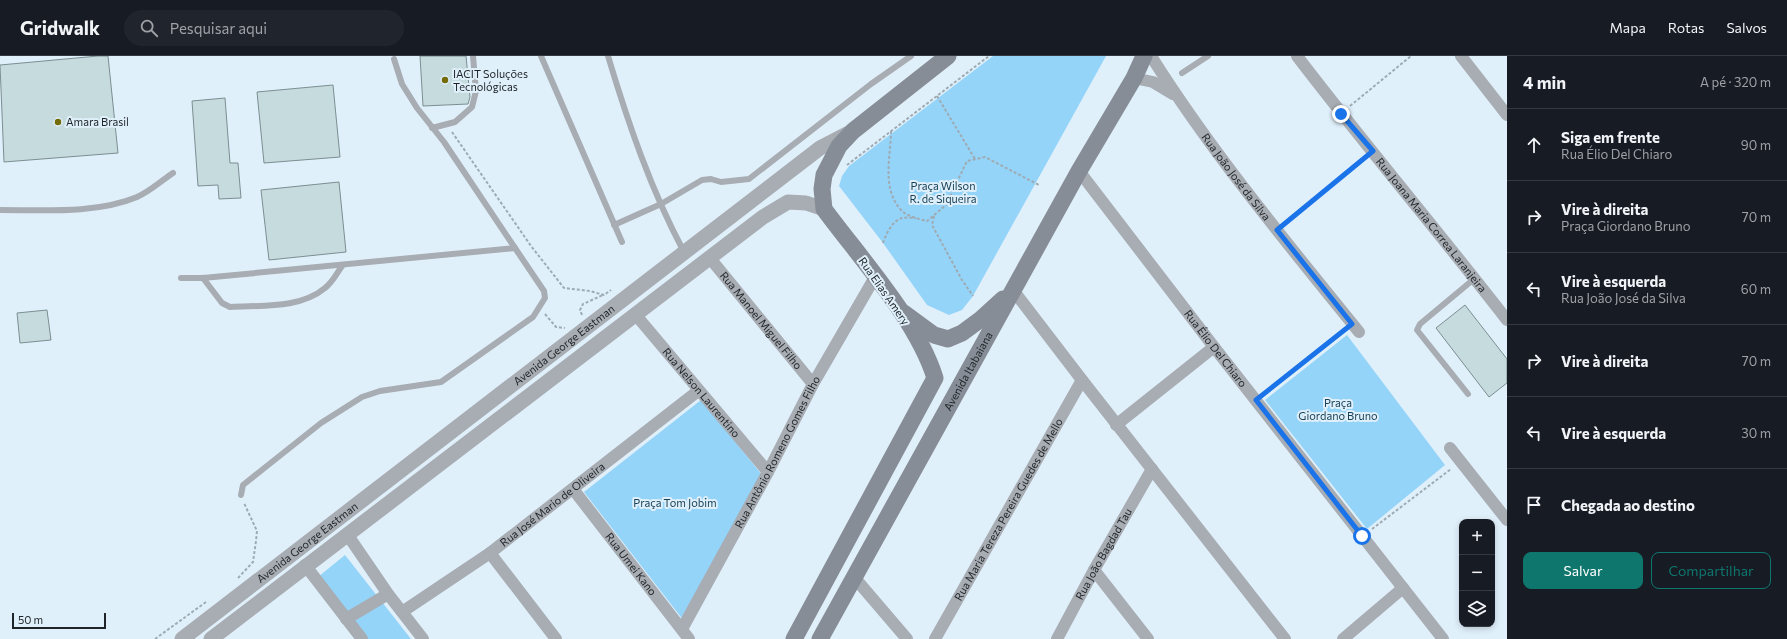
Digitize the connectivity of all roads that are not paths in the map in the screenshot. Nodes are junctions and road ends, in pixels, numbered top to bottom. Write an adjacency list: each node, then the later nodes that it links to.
1 (474, 56): 16 (lane)
2 (541, 56): 23 (lane)
3 (608, 56): 20 (lane)
4 (911, 56): 20 (lane)
5 (948, 56): 17 (main road, Avenida George Eastman)
6 (1144, 56): 13 (main road)
7 (1151, 56): 14 (street, Rua João José da Silva)
8 (1208, 56): 12 (lane)
9 (1297, 56): 32 (street, Rua Joana Maria Correa Laranjeira)
10 (1461, 56): 15 (street)
11 (394, 59): 16 (lane)
12 (1182, 73)
13 (1134, 78): 14 (street, Rua João José da Silva); 18 (main road, Avenida Itabaiana)
14 (1176, 95): 37 (street, Rua João José da Silva)
15 (1507, 115)
16 (432, 128): 25 (lane)
17 (854, 130): 21 (main road); 26 (street, Avenida George Eastman)
18 (1079, 171): 33 (main road, Avenida Itabaiana); 38 (street, Rua Élio Del Chiaro)
19 (173, 173): 22 (lane)
20 (661, 204): 23 (lane); 26 (lane)
21 (824, 209): 27 (street, Avenida George Eastman); 29 (main road, Rua Elias Amery)
22 (0, 210)
23 (614, 225): 24 (lane)
24 (622, 242)
25 (515, 248): 28 (lane); 48 (lane)
26 (684, 252): 60 (street, Avenida George Eastman)
27 (709, 257): 35 (street, Avenida George Eastman); 40 (street, Rua Manoel Miguel Filho)
28 (342, 266): 31 (lane); 31 (lane)
29 (875, 277): 34 (main road, Rua Elias Amery); 40 (street, Rua Antônio Romeno Gomes Filho)
30 (181, 278): 31 (lane)
31 (203, 278)
32 (1474, 279): 36 (street, Rua Joana Maria Correa Laranjeira); 42 (lane)
33 (1013, 290): 34 (main road); 39 (street); 54 (main road, Avenida Itabaiana)
34 (898, 308): 65 (main road, Rua Elias Amery)
35 (635, 314): 41 (street, Rua Nelson Laurentino); 50 (street, Avenida George Eastman)
36 (1505, 314)
37 (1355, 328)
38 (1214, 347): 43 (street); 55 (street, Rua Élio Del Chiaro)
39 (1082, 380): 43 (street); 68 (street, Rua Maria Tereza Pereira Guedes de Mello)
40 (813, 384): 46 (street, Rua Antônio Romeno Gomes Filho)
41 (698, 391): 46 (street, Rua Nelson Laurentino); 47 (street, Rua José Mario de Oliveira)
42 (1468, 394)
43 (1116, 425): 45 (street)
44 (1450, 448): 49 (street)
45 (1152, 470): 53 (street, Rua João Bagdad Tau); 71 (street)
46 (768, 472): 59 (street, Rua Antônio Romeno Gomes Filho)
47 (573, 489): 51 (street, Rua José Mario de Oliveira); 59 (street, Rua Umei Kano)
48 (241, 495)
49 (1507, 520)
50 (347, 534): 52 (street, Avenida George Eastman); 56 (street)
51 (490, 553): 57 (street, Rua José Mario de Oliveira); 64 (street)
52 (305, 565): 58 (street); 61 (street, Avenida George Eastman)
53 (1094, 570): 69 (street, Rua João Bagdad Tau); 70 (street)
54 (854, 577): 66 (main road, Avenida Itabaiana); 67 (street)
55 (1403, 588): 72 (street); 73 (street, Rua Élio Del Chiaro)
56 (388, 594): 57 (street); 58 (street)
57 (402, 612): 63 (street)
58 (346, 619): 62 (street)
59 (686, 634)
60 (182, 639)
61 (211, 639)
62 (362, 639)
63 (422, 639)
64 (556, 639)
65 (794, 639)
66 (820, 639)
67 (907, 639)
68 (935, 639)
69 (1057, 639)
70 (1148, 639)
71 (1285, 639)
72 (1343, 639)
73 (1443, 639)

